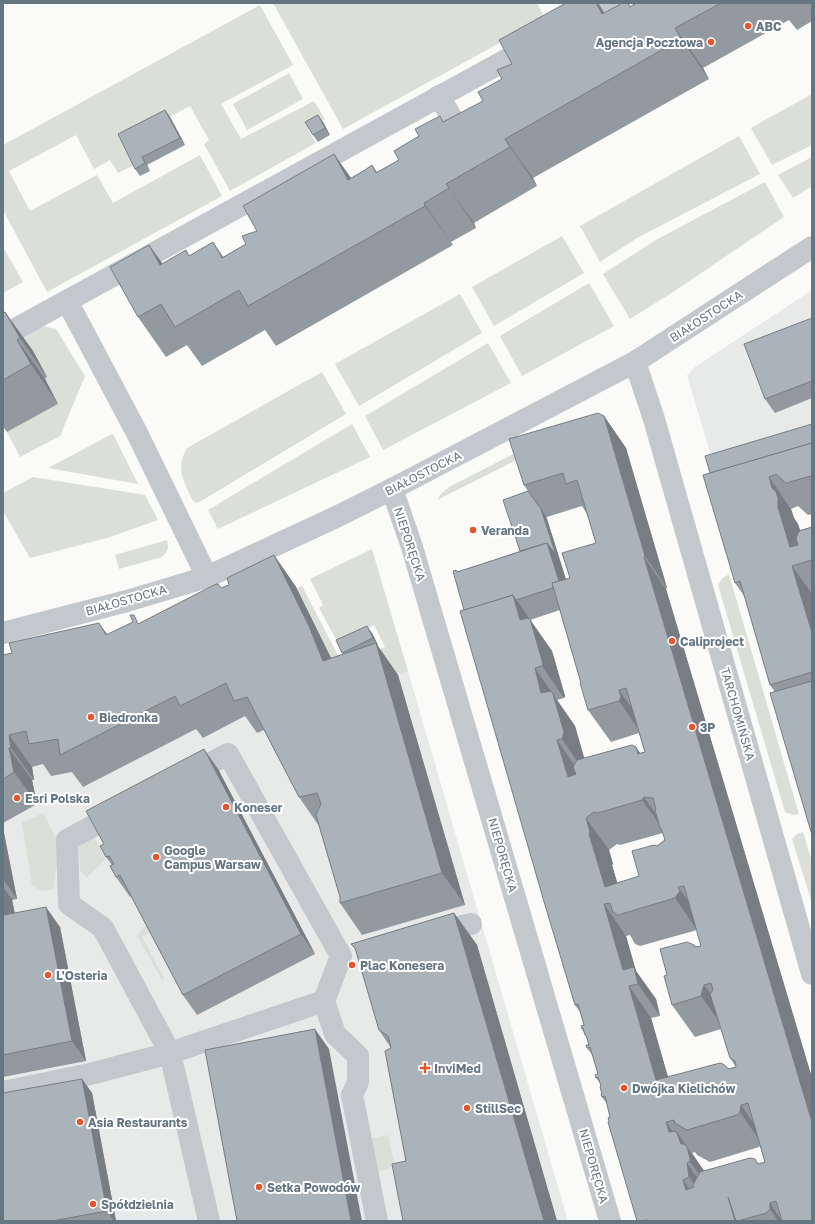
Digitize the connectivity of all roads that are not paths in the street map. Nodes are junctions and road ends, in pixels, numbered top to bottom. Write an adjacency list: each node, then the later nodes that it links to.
1 (609, 3): 2 (street)
2 (440, 96): 3 (street); 4 (street)
3 (476, 160)
4 (188, 235): 6 (street); 7 (street)
5 (812, 247): 9 (street, BIAŁOSTOCKA)
6 (200, 254)
7 (67, 301): 8 (street); 11 (street)
8 (3, 336)
9 (635, 362): 10 (street, BIAŁOSTOCKA); 17 (street, TARCHOMIŃSKA)
10 (392, 489): 11 (street, BIAŁOSTOCKA); 23 (street, NIEPORĘCKA)
11 (206, 577): 12 (street, BIAŁOSTOCKA)
12 (3, 633)
13 (172, 784): 18 (street)
14 (137, 803): 19 (street)
15 (471, 924): 16 (street)
16 (418, 937)
17 (811, 966)
18 (324, 1001): 19 (street); 22 (street)
19 (170, 1053): 20 (street); 21 (street)
20 (3, 1092)
21 (209, 1221)
22 (377, 1221)
23 (610, 1221)

